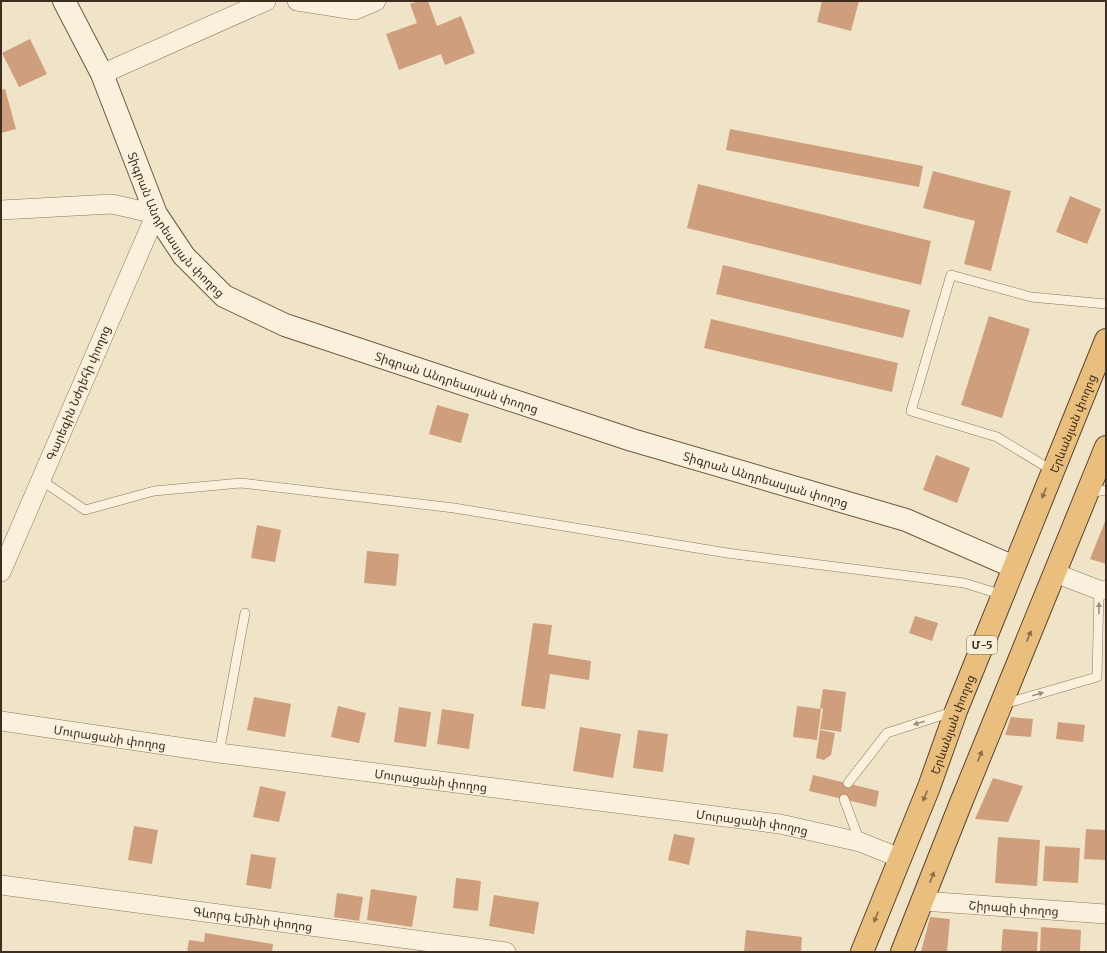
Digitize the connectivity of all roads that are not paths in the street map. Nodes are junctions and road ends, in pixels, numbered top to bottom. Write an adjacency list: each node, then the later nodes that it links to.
1 (64, 1): 5 (main road, Տիգրան Անդրեասյան փողոց)
2 (266, 1): 5 (street)
3 (297, 1): 4 (street)
4 (376, 1)
5 (102, 74): 7 (main road, Տիգրան Անդրեասյան փողոց)
6 (1, 210): 7 (street)
7 (156, 214): 12 (street, Գարեգին Նժդեհի փողոց); 14 (main road, Տիգրան Անդրեասյան փողոց)
8 (1106, 304): 11 (lane)
9 (1106, 340): 11 (highway, Երևանյան փողոց / Մ-5)
10 (1106, 447): 13 (highway)
11 (1053, 471): 14 (highway, Երևանյան փողոց / Մ-5, one-way to 14)
12 (41, 480): 15 (street, Գարեգին Նժդեհի փողոց); 18 (lane)
13 (1096, 491): 16 (highway)
14 (1014, 567): 18 (highway, Երևանյան փողոց / Մ-5)
15 (1, 572)
16 (1055, 573): 17 (street); 20 (highway, one-way to 16)
17 (1102, 590): 20 (lane, one-way to 17)
18 (1003, 595): 21 (highway, Երևանյան փողոց / Մ-5)
19 (245, 613): 23 (lane)
20 (1001, 705): 29 (highway, one-way to 20)
21 (956, 711): 24 (lane, one-way to 24); 27 (highway, Երևանյան փողոց / Մ-5, one-way to 27)
22 (1, 721): 23 (street, Մուրացանի փողոց)
23 (219, 753): 26 (street, Մուրացանի փողոց)
24 (848, 783)
25 (844, 799): 26 (lane)
26 (860, 842): 27 (street, Մուրացանի փողոց)
27 (900, 858): 32 (highway, Երևանյան փողոց / Մ-5, one-way to 32)
28 (1, 885): 31 (street, Գևորգ Էմինի փողոց)
29 (922, 902): 30 (street, Շիրազի փողոց); 33 (highway)
30 (1106, 914)
31 (506, 952)
32 (862, 952)
33 (902, 952)

